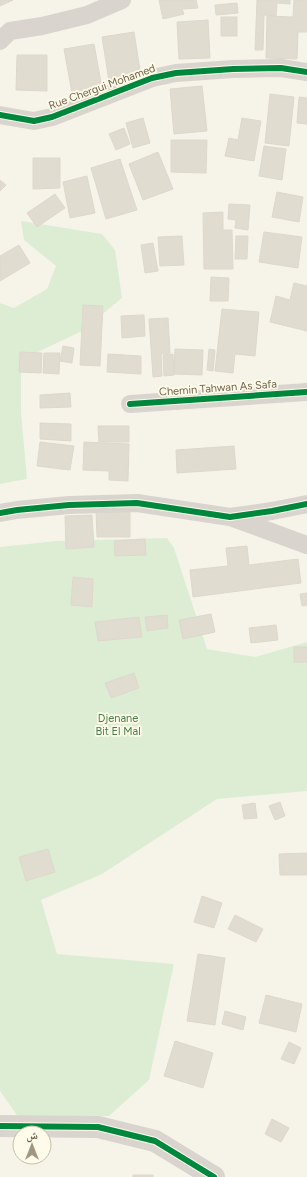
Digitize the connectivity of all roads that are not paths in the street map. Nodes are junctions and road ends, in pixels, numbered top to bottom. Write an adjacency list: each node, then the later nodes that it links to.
1 (122, 0): 2 (street)
2 (0, 42)
3 (307, 72): 4 (street, Rue Chergui Mohamed)
4 (0, 115)
5 (307, 392): 6 (street, Chemin Tahwan As Safa)
6 (130, 404)
7 (307, 504): 9 (street)
8 (0, 513): 9 (street)
9 (230, 517): 10 (street)
10 (307, 545)
11 (0, 1126): 12 (street)
12 (214, 1177)

